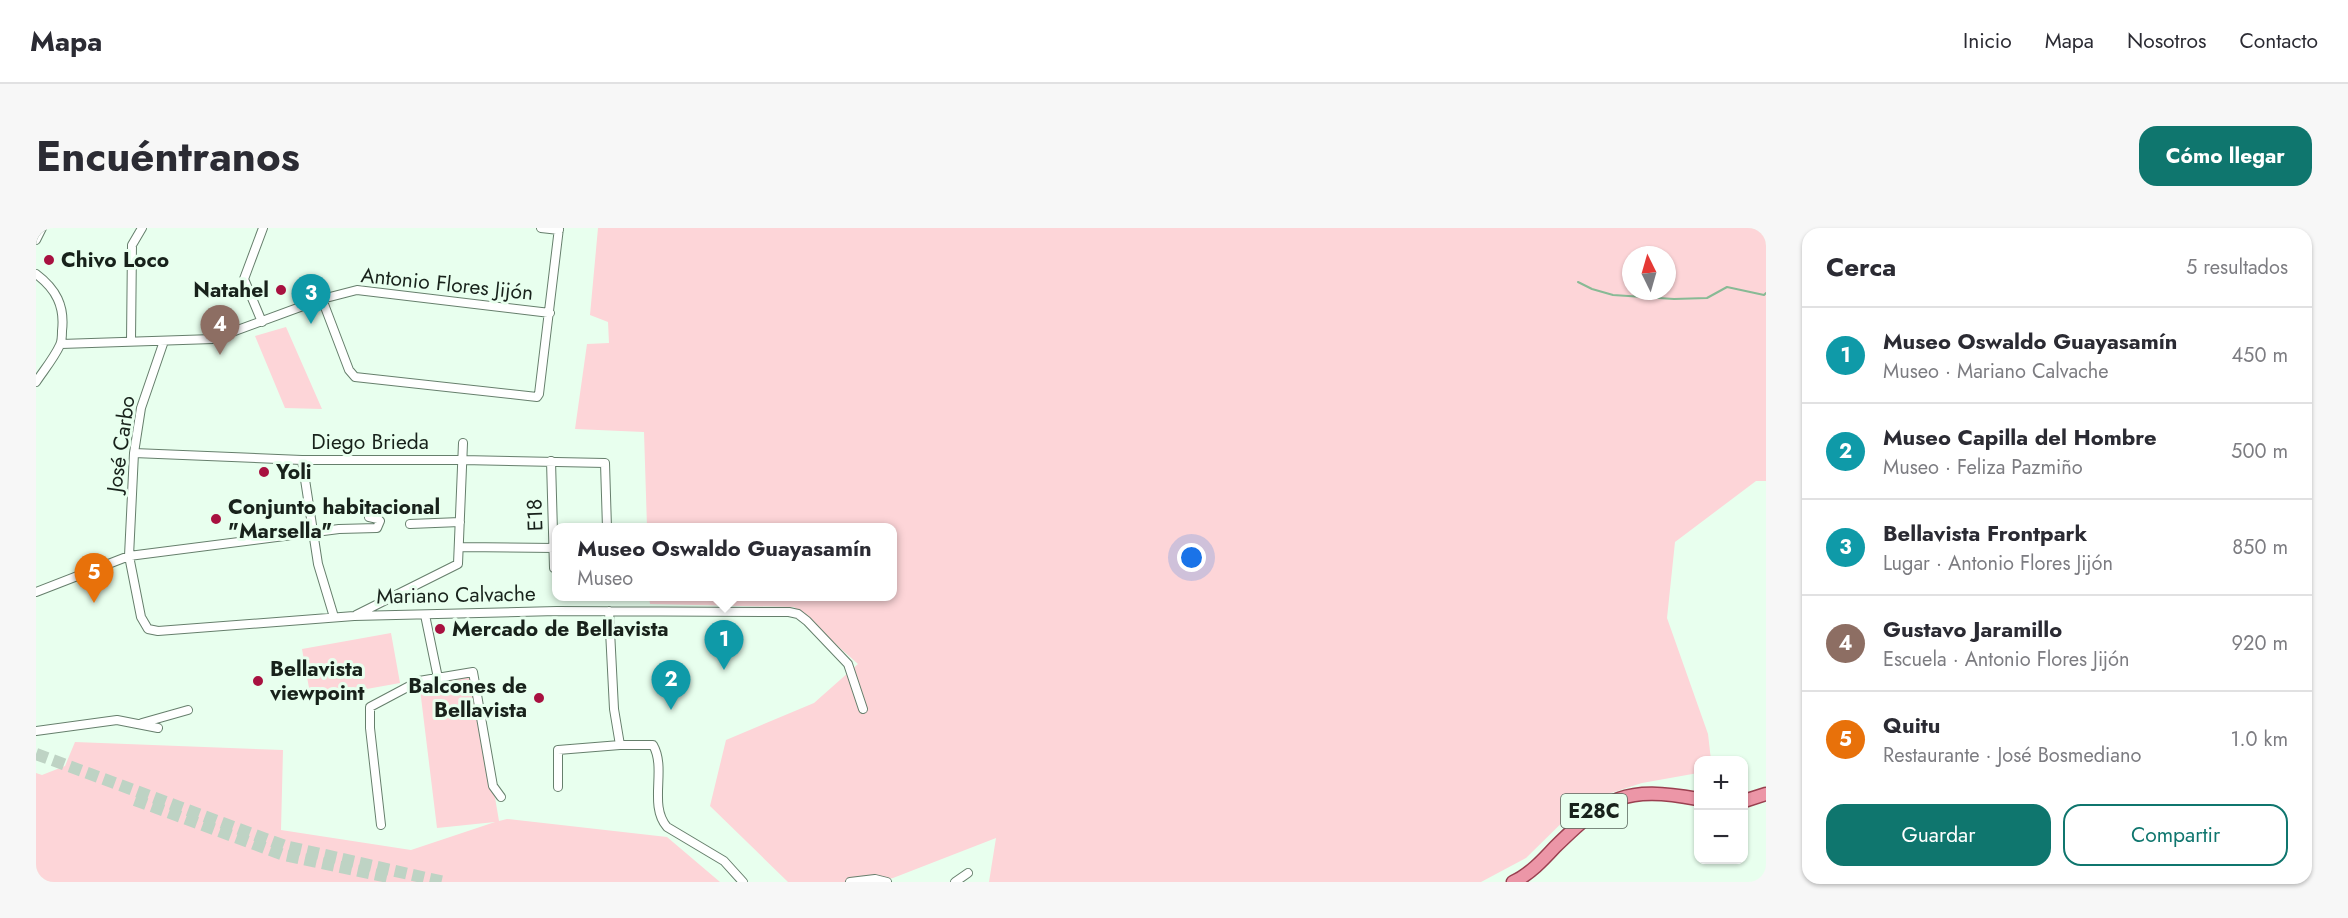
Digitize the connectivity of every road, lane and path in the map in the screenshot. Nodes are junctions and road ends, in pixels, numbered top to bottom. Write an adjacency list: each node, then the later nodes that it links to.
1 (42, 228): 6 (street)
2 (142, 228): 11 (street)
3 (263, 228): 10 (street)
4 (541, 228): 5 (street)
5 (559, 229): 9 (street)
6 (36, 240)
7 (36, 274): 13 (street)
8 (322, 299): 9 (street, Antonio Flores Jijón); 9 (street); 10 (street, Antonio Flores Jijón)
9 (550, 313)
10 (262, 322): 12 (street, Antonio Flores Jijón)
11 (131, 341): 12 (street, Antonio Flores Jijón); 13 (street, Antonio Flores Jijón)
12 (164, 341): 16 (street, José Carbo)
13 (61, 344): 14 (street)
14 (36, 382)
15 (463, 443): 18 (street)
16 (134, 453): 17 (street, Diego Brieda); 28 (street, José Carbo)
17 (302, 460): 18 (street, Diego Brieda); 25 (street)
18 (462, 460): 19 (street, Diego Brieda); 21 (street)
19 (551, 461): 22 (street, E18); 23 (street, Diego Brieda)
20 (369, 517): 25 (street)
21 (460, 522): 24 (street); 26 (street)
22 (554, 523)
23 (607, 523)
24 (410, 524)
25 (314, 533): 28 (street); 33 (street)
26 (459, 547): 27 (street); 32 (street)
27 (552, 548)
28 (129, 556): 29 (street); 33 (street, Mariano Calvache)
29 (36, 592)
30 (609, 611): 31 (street, Mariano Calvache); 35 (street, Mariano Calvache); 40 (street)
31 (425, 615): 32 (street, Mariano Calvache); 34 (street)
32 (354, 616): 33 (street, Mariano Calvache)
33 (334, 617)
34 (438, 678): 43 (street); 46 (street)
35 (863, 709)
36 (188, 710): 37 (street)
37 (140, 724): 38 (street); 39 (street)
38 (158, 728)
39 (36, 731)
40 (620, 745): 41 (street); 48 (street)
41 (558, 787)
42 (1766, 794): 45 (main road)
43 (501, 797)
44 (1694, 799): 52 (main road, E28C)
45 (1748, 799)
46 (381, 825)
47 (968, 873): 51 (street)
48 (743, 882)
49 (850, 882): 50 (street)
50 (887, 882)
51 (955, 882)
52 (1513, 882)

